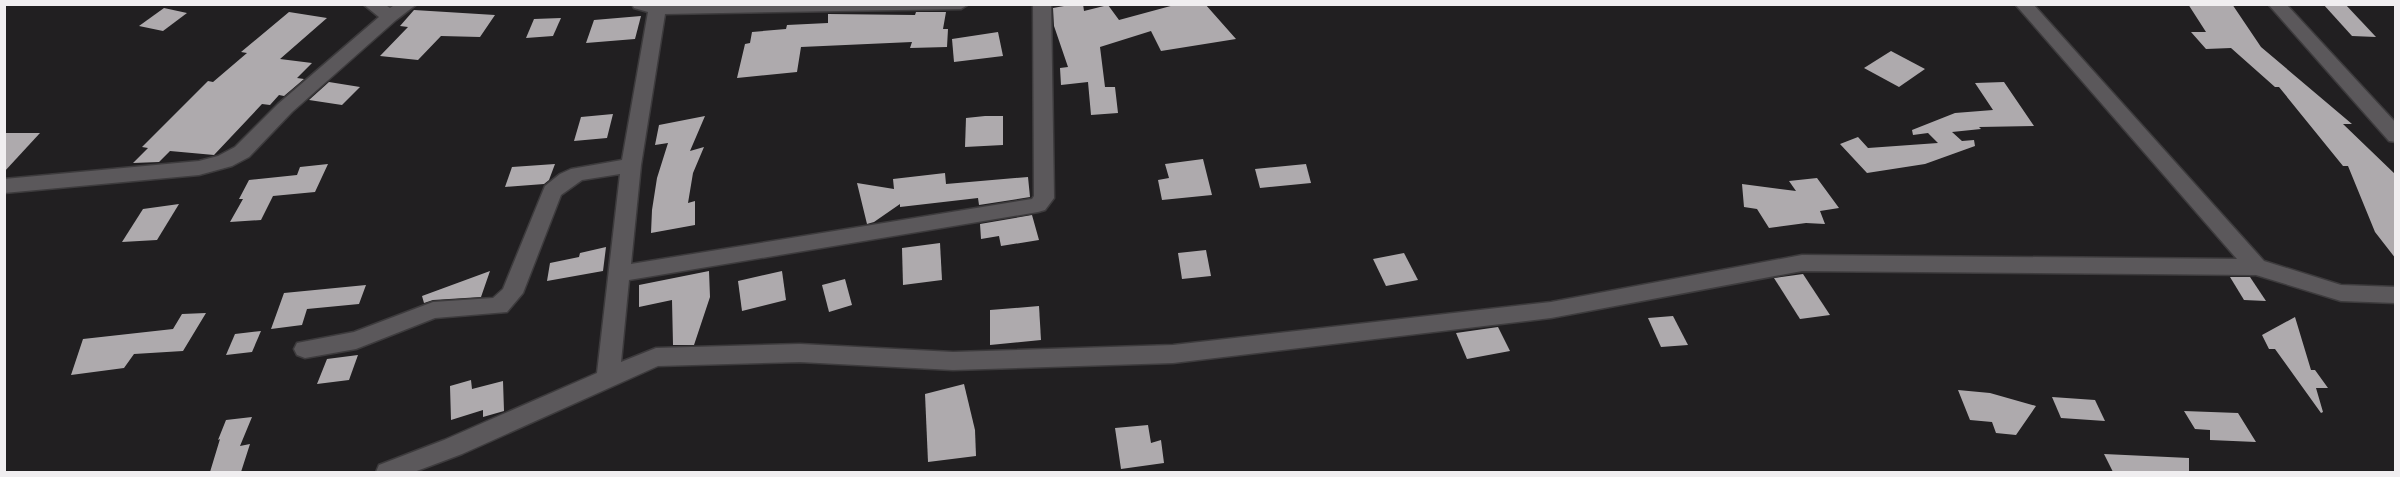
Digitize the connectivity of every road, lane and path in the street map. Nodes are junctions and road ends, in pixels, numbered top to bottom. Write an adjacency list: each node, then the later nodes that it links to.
1 (371, 4): 8 (street)
2 (410, 4): 8 (street)
3 (961, 4): 7 (street)
4 (1042, 4): 13 (street)
5 (2023, 4): 12 (street)
6 (2276, 4): 9 (street)
7 (649, 7): 10 (street)
8 (390, 16): 11 (street)
9 (2396, 136)
10 (631, 165): 13 (street); 15 (street)
11 (4, 186)
12 (2256, 267): 14 (street); 16 (street)
13 (620, 274): 16 (street)
14 (2396, 295)
15 (305, 349)
16 (608, 378): 17 (street)
17 (388, 472)

